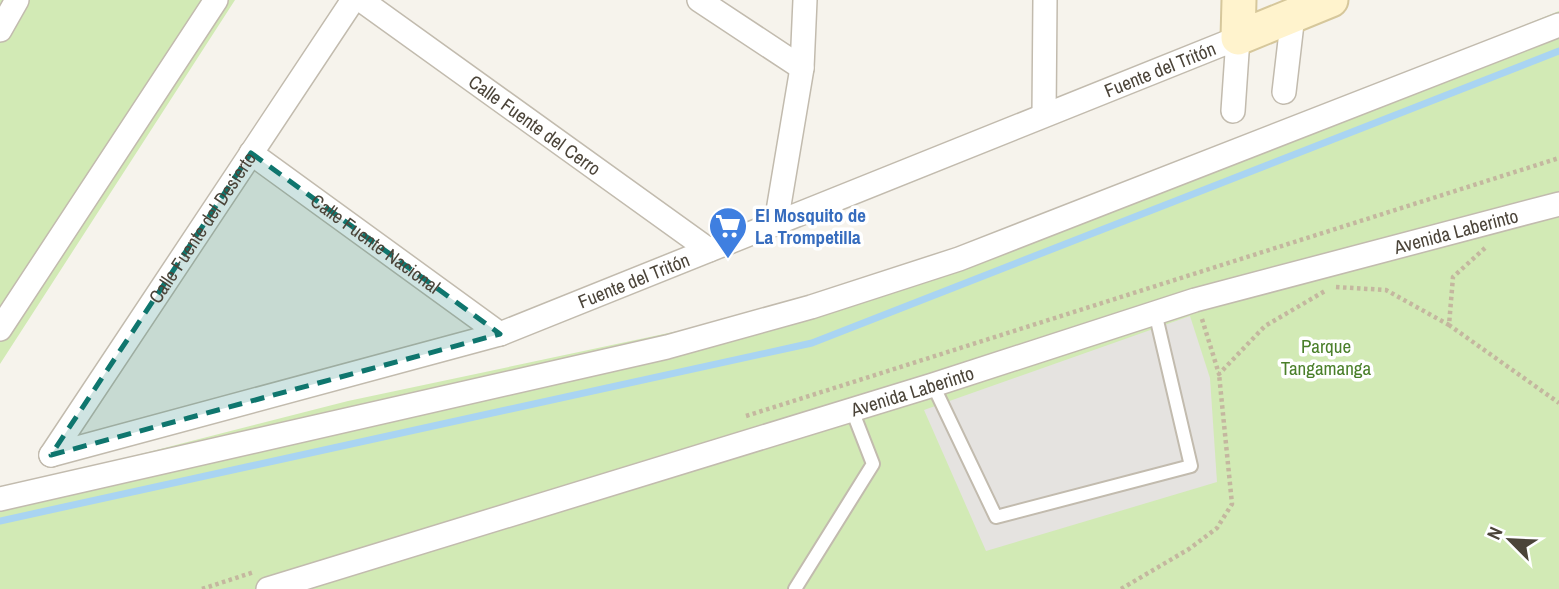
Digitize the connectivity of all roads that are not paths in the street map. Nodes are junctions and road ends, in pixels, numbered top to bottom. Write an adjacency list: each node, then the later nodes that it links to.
1 (17, 0): 12 (street)
2 (216, 0): 23 (street)
3 (353, 0): 18 (street, Calle Fuente del Desierto)
4 (361, 0): 21 (street, Calle Fuente del Cerro)
5 (699, 0): 14 (street)
6 (805, 0): 14 (street)
7 (1045, 0): 17 (street)
8 (1238, 0): 13 (street)
9 (1331, 0): 10 (street)
10 (1293, 8): 13 (street); 15 (street)
11 (1559, 25): 28 (street)
12 (0, 30)
13 (1238, 38): 16 (street); 17 (street, Fuente del Tritón)
14 (802, 68): 20 (street)
15 (1284, 92)
16 (1233, 111)
17 (1044, 115): 20 (street, Fuente del Tritón)
18 (251, 153): 24 (street, Calle Fuente Nacional); 27 (street, Calle Fuente del Desierto)
19 (1559, 204): 22 (street, Avenida Laberinto)
20 (776, 223): 21 (street, Fuente del Tritón)
21 (709, 250): 24 (street, Fuente del Tritón)
22 (1155, 312): 25 (street, Avenida Laberinto); 25 (lane)
23 (0, 329)
24 (500, 334): 27 (street, Fuente del Tritón)
25 (933, 385): 26 (street, Avenida Laberinto)
26 (852, 410): 29 (street, Avenida Laberinto); 30 (lane)
27 (51, 455)
28 (0, 499)
29 (262, 581)
30 (795, 589)

